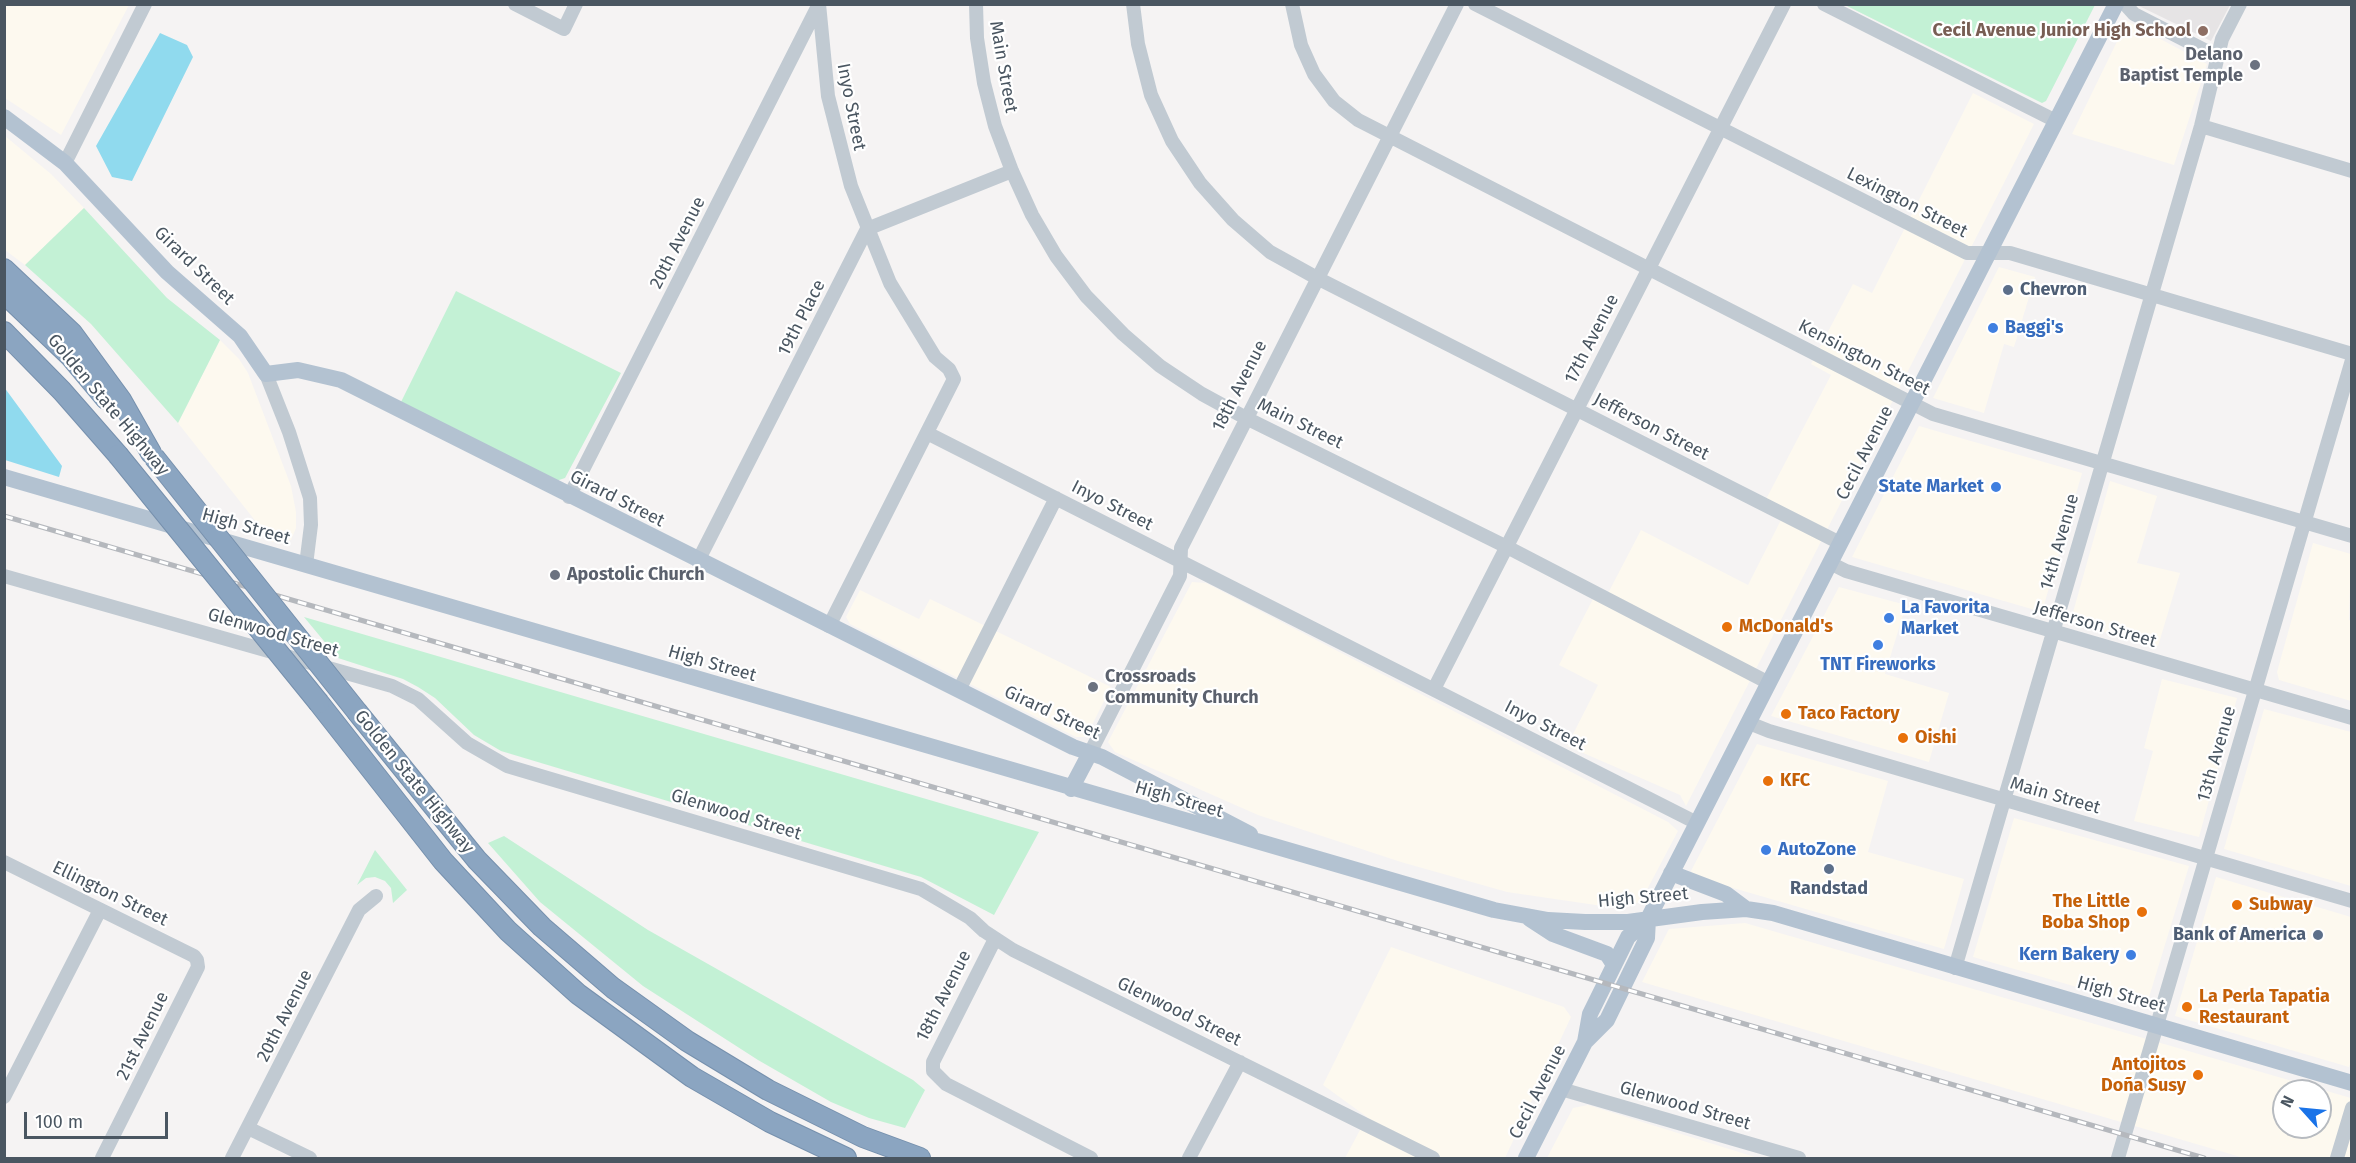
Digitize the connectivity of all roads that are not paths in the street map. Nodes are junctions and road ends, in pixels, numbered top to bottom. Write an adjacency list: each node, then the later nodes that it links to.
1 (145, 4): 21 (street)
2 (515, 4): 3 (street)
3 (576, 4)
4 (819, 4): 24 (street, Inyo Street); 42 (street, 20th Avenue)
5 (976, 4): 22 (street, Main Street)
6 (1133, 4): 28 (street, Jefferson Street)
7 (1292, 4): 20 (street, Kensington Street)
8 (1456, 4): 20 (street, 18th Avenue)
9 (1475, 4): 19 (street, Lexington Street)
10 (1784, 4): 19 (street, 17th Avenue)
11 (1824, 4): 17 (street)
12 (2116, 4): 17 (main road, Cecil Avenue)
13 (2125, 4): 15 (street)
14 (2240, 4): 15 (street)
15 (2218, 57): 18 (street, 14th Avenue)
16 (4, 117): 21 (main road, Girard Street)
17 (2056, 121): 25 (main road, Cecil Avenue)
18 (2201, 126): 23 (street); 30 (street, 14th Avenue)
19 (1720, 128): 25 (street, Lexington Street); 27 (street, 17th Avenue)
20 (1389, 137): 27 (street, Kensington Street); 28 (street, 18th Avenue)
21 (65, 163): 34 (main road, Girard Street)
22 (1012, 171): 24 (street); 37 (street, Main Street)
23 (2352, 171)
24 (867, 229): 38 (street, Inyo Street); 48 (street, 19th Place)
25 (1988, 254): 30 (street, Lexington Street); 35 (main road, Cecil Avenue)
26 (4, 269): 39 (highway)
27 (1648, 269): 35 (street, Kensington Street); 36 (street, 17th Avenue)
28 (1317, 278): 36 (street, Jefferson Street); 37 (street, 18th Avenue)
29 (4, 293): 39 (highway, Golden State Highway)
30 (2152, 296): 32 (street, Lexington Street); 40 (street, 14th Avenue)
31 (4, 332): 87 (highway, Golden State Highway, bridge)
32 (2352, 354)
33 (2352, 360): 44 (street, 13th Avenue)
34 (266, 374): 42 (main road, Girard Street); 51 (street)
35 (1912, 403): 40 (street, Kensington Street); 46 (main road, Cecil Avenue)
36 (1576, 409): 46 (street, Jefferson Street); 47 (street, 17th Avenue)
37 (1246, 418): 47 (street, Main Street); 49 (street, 18th Avenue)
38 (927, 434): 43 (street, Inyo Street); 53 (street)
39 (152, 455): 92 (highway, Golden State Highway, bridge)
40 (2101, 464): 44 (street, Kensington Street); 54 (street, 14th Avenue)
41 (4, 477): 51 (main road, High Street)
42 (569, 497): 48 (main road, Girard Street)
43 (1056, 498): 49 (street, Inyo Street); 56 (street)
44 (2304, 522): 45 (street, Kensington Street); 58 (street, 13th Avenue)
45 (2352, 536)
46 (1840, 543): 50 (main road, Cecil Avenue)
47 (1507, 547): 55 (street, Main Street); 57 (street, 17th Avenue)
48 (698, 561): 53 (main road, Girard Street)
49 (1181, 561): 57 (street, Inyo Street); 61 (street, 18th Avenue)
50 (1830, 563): 54 (street, Jefferson Street); 55 (main road, Cecil Avenue)
51 (306, 566): 62 (main road, High Street)
52 (4, 576): 75 (street, Glenwood Street)
53 (829, 626): 56 (main road, Girard Street)
54 (2053, 631): 58 (street, Jefferson Street); 63 (street, 14th Avenue)
55 (1769, 683): 60 (main road, Cecil Avenue)
56 (959, 690): 61 (main road, Girard Street)
57 (1434, 690): 64 (street, Inyo Street)
58 (2255, 690): 59 (street, Jefferson Street); 66 (street, 13th Avenue)
59 (2352, 718)
60 (1749, 723): 63 (street, Main Street); 64 (main road, Cecil Avenue)
61 (1090, 753): 62 (main road, 18th Avenue); 65 (main road, Girard Street)
62 (1071, 789): 65 (main road, High Street)
63 (2003, 800): 66 (street, Main Street); 78 (street, 14th Avenue)
64 (1697, 823): 68 (main road, Cecil Avenue)
65 (1274, 848): 73 (main road, High Street)
66 (2206, 858): 70 (street, Main Street); 79 (street, 13th Avenue)
67 (4, 862): 72 (street, Ellington Street)
68 (1671, 873): 71 (main road); 74 (main road, Cecil Avenue)
69 (375, 896): 86 (street, 20th Avenue)
70 (2352, 901)
71 (1746, 909): 74 (main road, High Street); 78 (main road, High Street)
72 (100, 910): 76 (street, Ellington Street); 84 (street)
73 (1524, 915): 74 (main road, High Street); 77 (main road)
74 (1648, 919): 77 (main road, Cecil Avenue); 80 (main road, Cecil Avenue)
75 (995, 939): 81 (street, Glenwood Street); 93 (street, 18th Avenue)
76 (197, 960): 88 (street, 21st Avenue)
77 (1614, 965): 80 (main road, Cecil Avenue)
78 (1955, 968): 79 (main road, High Street)
79 (2157, 1026): 82 (main road, High Street); 98 (street, 13th Avenue)
80 (1585, 1042): 83 (main road, Cecil Avenue)
81 (1239, 1062): 94 (street); 95 (street, Glenwood Street)
82 (2352, 1083)
83 (1562, 1089): 96 (main road, Cecil Avenue); 97 (street, Glenwood Street)
84 (4, 1097)
85 (2352, 1108): 99 (street)
86 (248, 1128): 89 (street, 20th Avenue); 90 (street)
87 (833, 1154): 91 (highway, Golden State Highway)
88 (102, 1158)
89 (232, 1158)
90 (310, 1158)
91 (846, 1158)
92 (920, 1158)
93 (1091, 1158)
94 (1189, 1158)
95 (1432, 1158)
96 (1526, 1158)
97 (1799, 1158)
98 (2118, 1158)
99 (2337, 1158)

